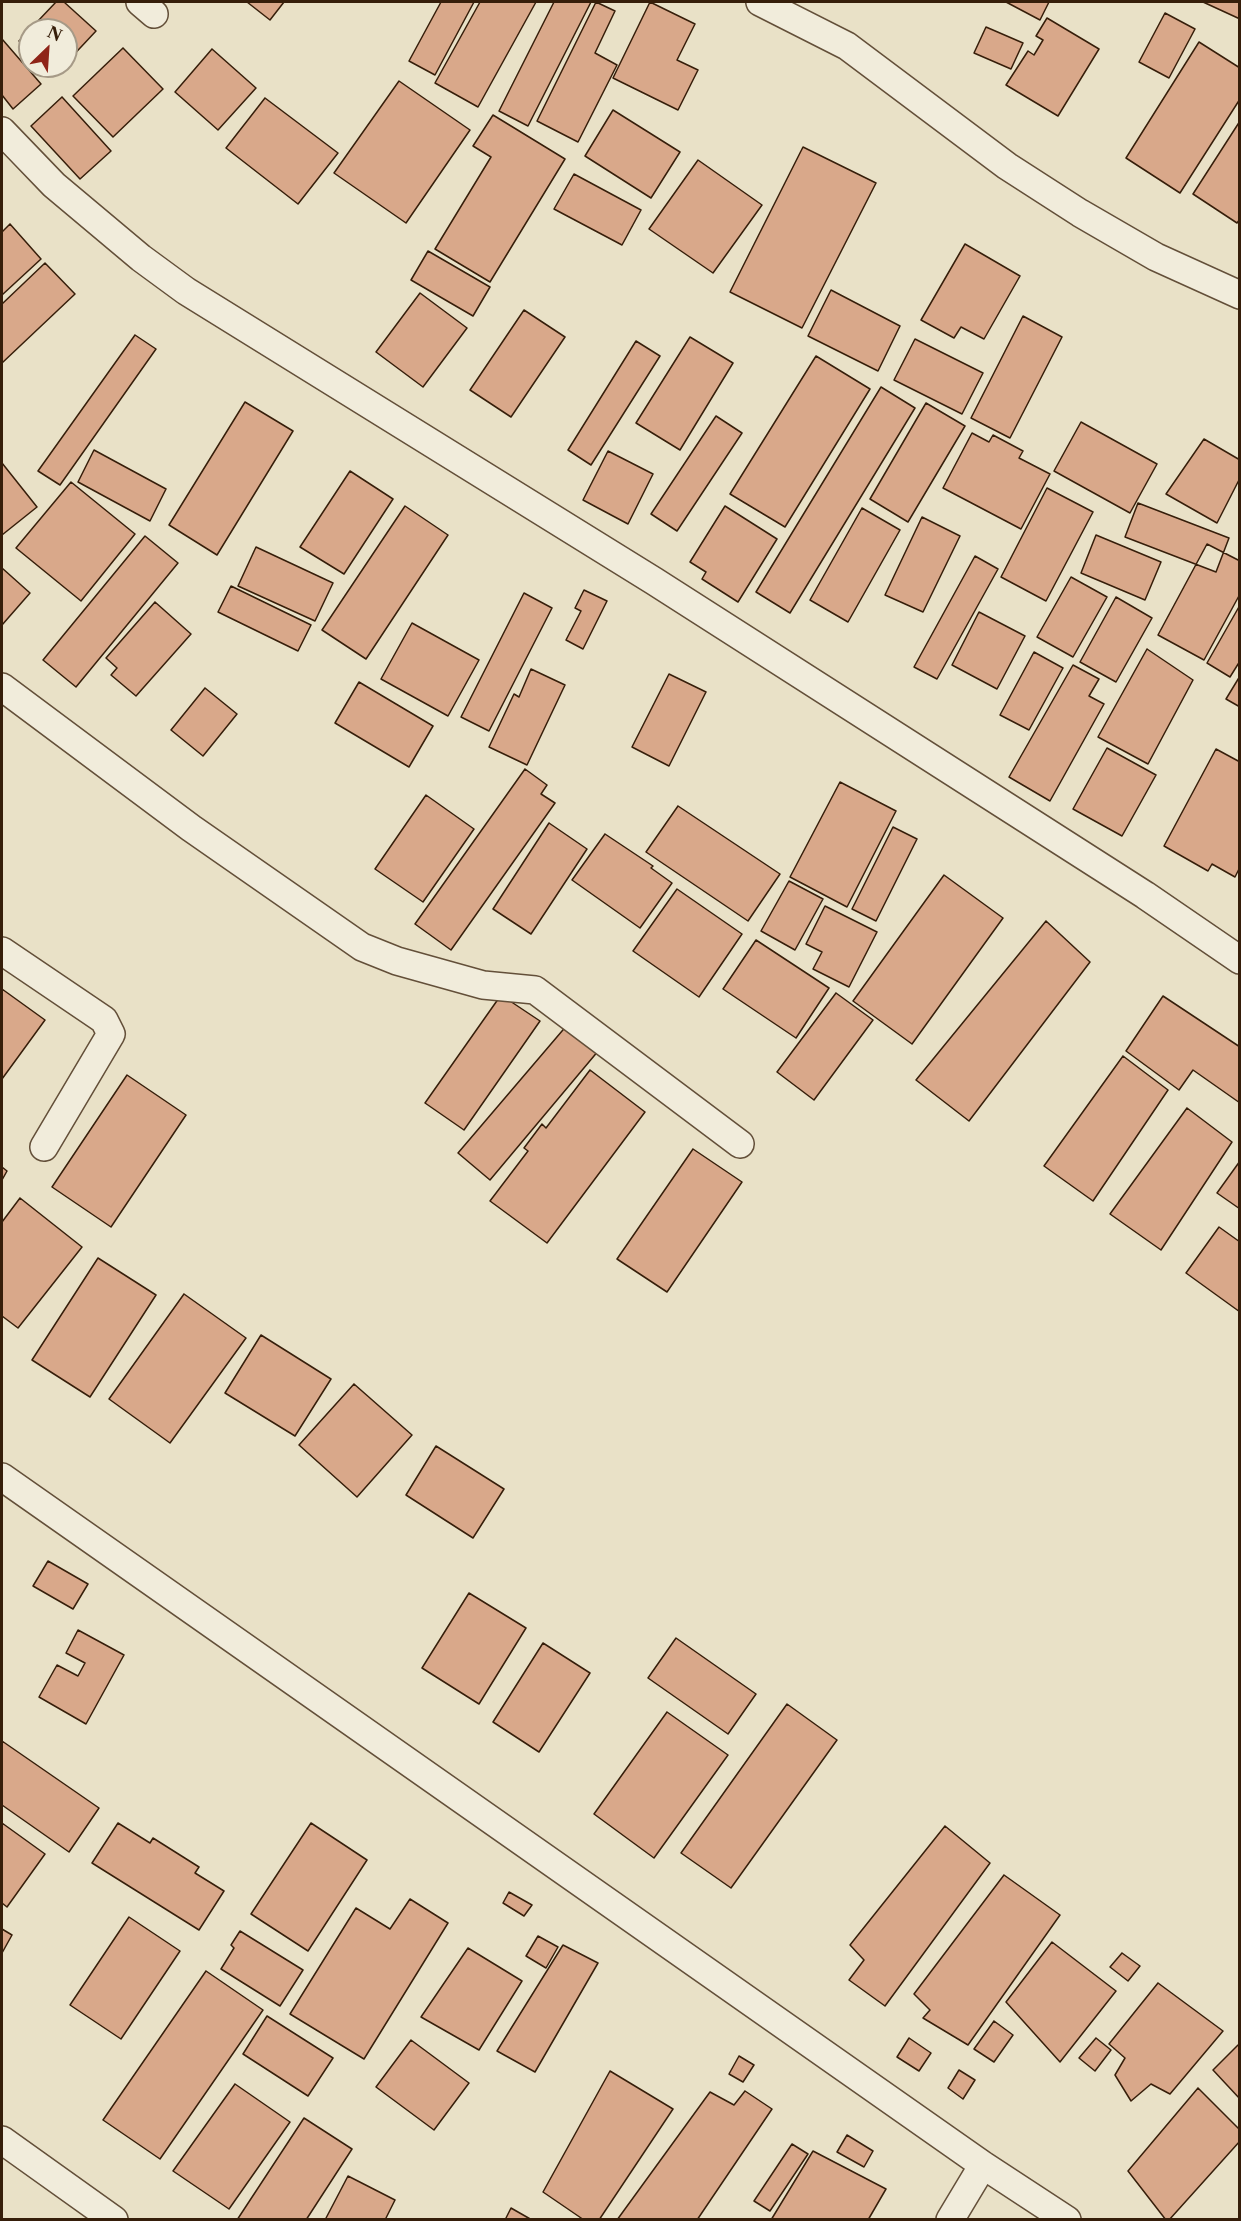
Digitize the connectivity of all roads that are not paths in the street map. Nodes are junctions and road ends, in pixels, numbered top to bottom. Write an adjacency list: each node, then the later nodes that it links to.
1 (760, 2): 3 (street)
2 (2, 131): 6 (street)
3 (1239, 295)
4 (2, 687): 7 (street)
5 (2, 951): 8 (street)
6 (1239, 960)
7 (740, 1144)
8 (44, 1147)
9 (2, 1477): 11 (street)
10 (2, 2140): 12 (street)
11 (983, 2164): 13 (street); 14 (street)
12 (114, 2220)
13 (950, 2220)
14 (1066, 2220)

